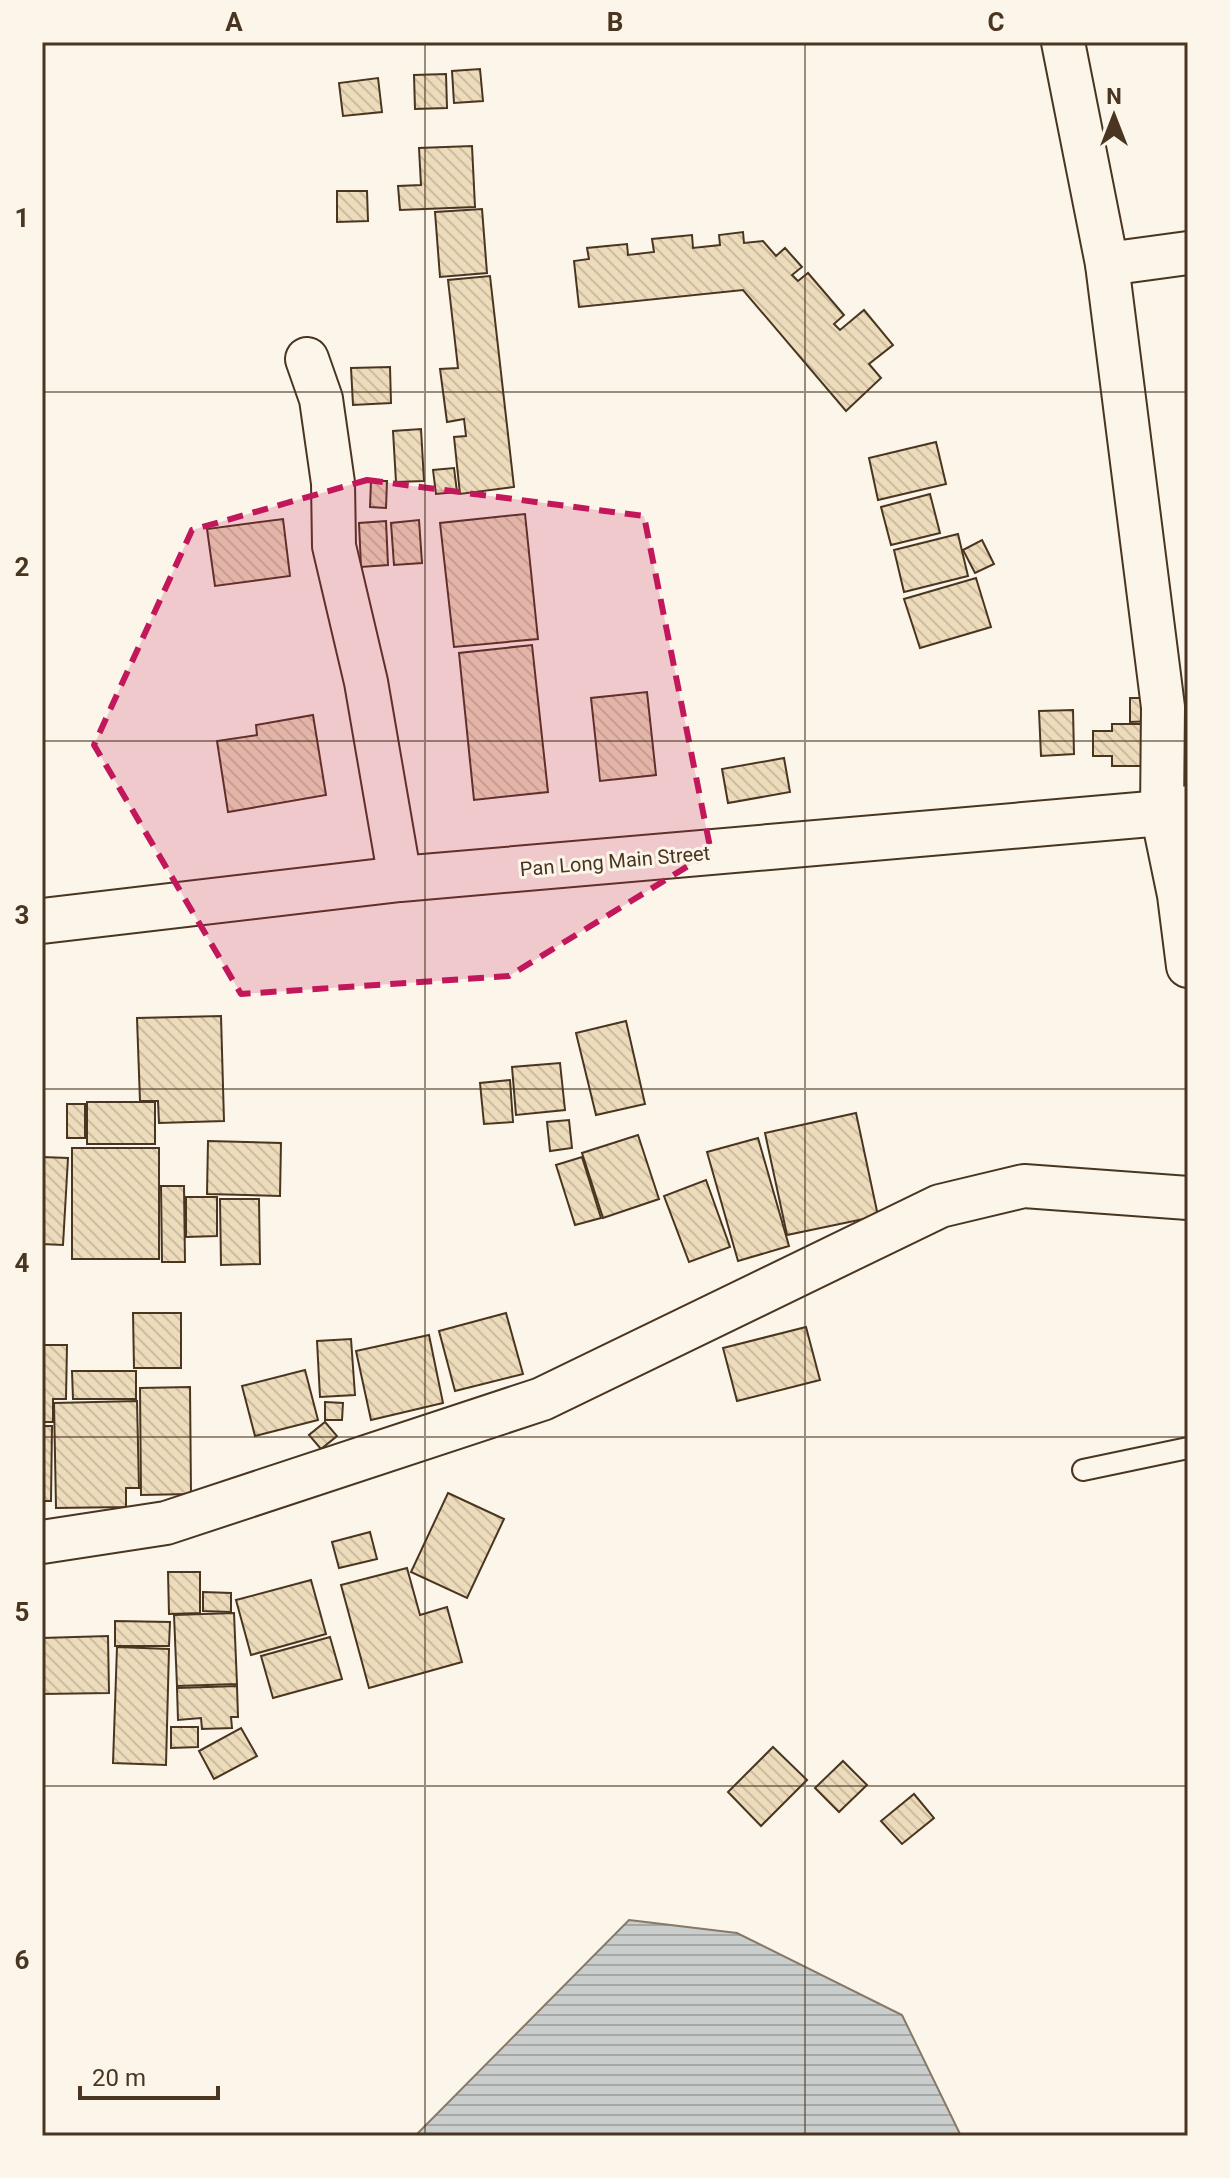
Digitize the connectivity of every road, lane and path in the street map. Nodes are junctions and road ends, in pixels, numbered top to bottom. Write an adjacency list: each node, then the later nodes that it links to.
1 (1063, 42): 3 (street)
2 (1188, 253): 3 (street)
3 (1107, 264): 5 (street)
4 (307, 359): 6 (street)
5 (1175, 811): 6 (street, Pan Long Main Street); 8 (street)
6 (400, 879): 7 (street, Pan Long Main Street)
7 (42, 921)
8 (1188, 966)
9 (1188, 1178): 10 (street)
10 (1188, 1198): 13 (street)
11 (1188, 1448): 12 (lane)
12 (1083, 1470)
13 (42, 1542)

